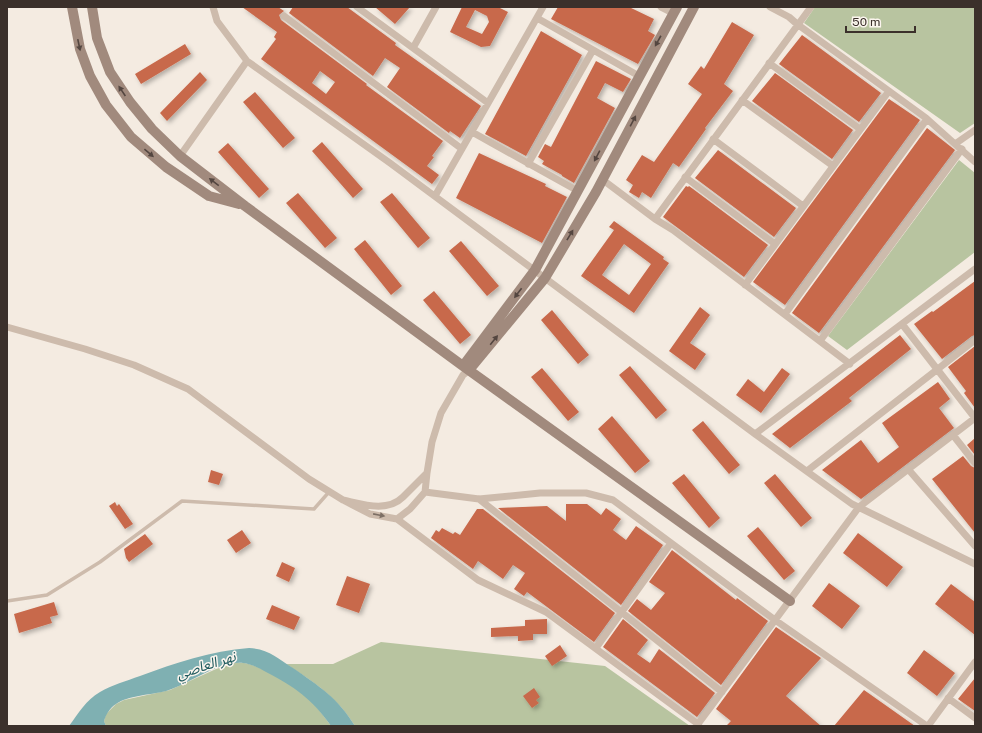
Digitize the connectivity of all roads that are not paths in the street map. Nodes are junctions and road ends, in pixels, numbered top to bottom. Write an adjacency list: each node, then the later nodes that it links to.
1 (72, 7): 39 (main road, one-way to 39)
2 (92, 7): 31 (main road, one-way to 2)
3 (213, 7): 17 (street)
4 (357, 7): 15 (street)
5 (436, 7): 15 (street)
6 (543, 7): 13 (street)
7 (661, 7): 11 (street)
8 (694, 7): 36 (main road, one-way to 8)
9 (770, 7): 14 (street)
10 (811, 7): 14 (street)
11 (675, 10): 19 (main road, one-way to 19)
12 (284, 16): 29 (street)
13 (537, 18): 16 (street); 22 (street)
14 (797, 24): 18 (street); 20 (street)
15 (413, 48): 22 (street)
16 (593, 50): 19 (street); 33 (street)
17 (247, 61): 31 (street); 38 (street)
18 (769, 63): 21 (street); 24 (street)
19 (639, 76): 37 (main road, one-way to 37)
20 (889, 91): 23 (street); 24 (street)
21 (742, 100): 27 (street); 34 (street)
22 (488, 103): 26 (street)
23 (927, 119): 28 (street); 47 (street)
24 (860, 129): 34 (street)
25 (975, 130): 28 (street)
26 (472, 132): 29 (street); 33 (street)
27 (713, 139): 35 (street); 40 (street)
28 (955, 144): 30 (street)
29 (462, 149): 38 (street)
30 (962, 150): 32 (street); 51 (street)
31 (180, 156): 39 (main road, one-way to 31)
32 (975, 162)
33 (528, 164): 37 (street)
34 (833, 166): 40 (street)
35 (686, 177): 41 (street); 42 (street)
36 (603, 180): 41 (street); 45 (main road, one-way to 36)
37 (578, 192): 44 (main road)
38 (435, 196): 44 (street)
39 (245, 206): 54 (main road)
40 (803, 206): 42 (street)
41 (655, 219): 46 (street)
42 (775, 244): 46 (street)
43 (975, 269): 48 (street)
44 (535, 270): 45 (street); 54 (main road, one-way to 54)
45 (545, 278): 54 (main road, one-way to 45); 56 (street)
46 (745, 285): 47 (street)
47 (785, 314): 51 (street)
48 (902, 324): 52 (street); 53 (street)
49 (7, 327): 62 (street)
50 (975, 340): 53 (street)
51 (820, 341): 52 (street)
52 (850, 364): 56 (street)
53 (938, 369): 55 (street); 60 (street)
54 (465, 370): 61 (street); 72 (main road)
55 (975, 418): 57 (street)
56 (755, 434): 60 (street)
57 (953, 435): 58 (street); 59 (street)
58 (975, 463)
59 (908, 469): 66 (street); 69 (street)
60 (807, 471): 66 (street)
61 (428, 473): 63 (street); 65 (street)
62 (329, 492): 65 (street); 71 (lane)
63 (425, 492): 64 (street); 67 (street)
64 (478, 499): 68 (street); 73 (street)
65 (343, 500): 67 (street, one-way to 67)
66 (858, 507): 70 (street); 72 (street)
67 (397, 519): 75 (street)
68 (671, 543): 73 (street); 74 (street)
69 (975, 546)
70 (975, 564)
71 (7, 601)
72 (790, 601): 74 (street)
73 (622, 612): 75 (street); 77 (street)
74 (775, 620): 77 (street); 81 (street)
75 (596, 648): 80 (street)
76 (975, 662): 78 (street)
77 (722, 692): 80 (street)
78 (948, 698): 79 (street); 81 (street)
79 (975, 718)
80 (699, 725)
81 (927, 726)

